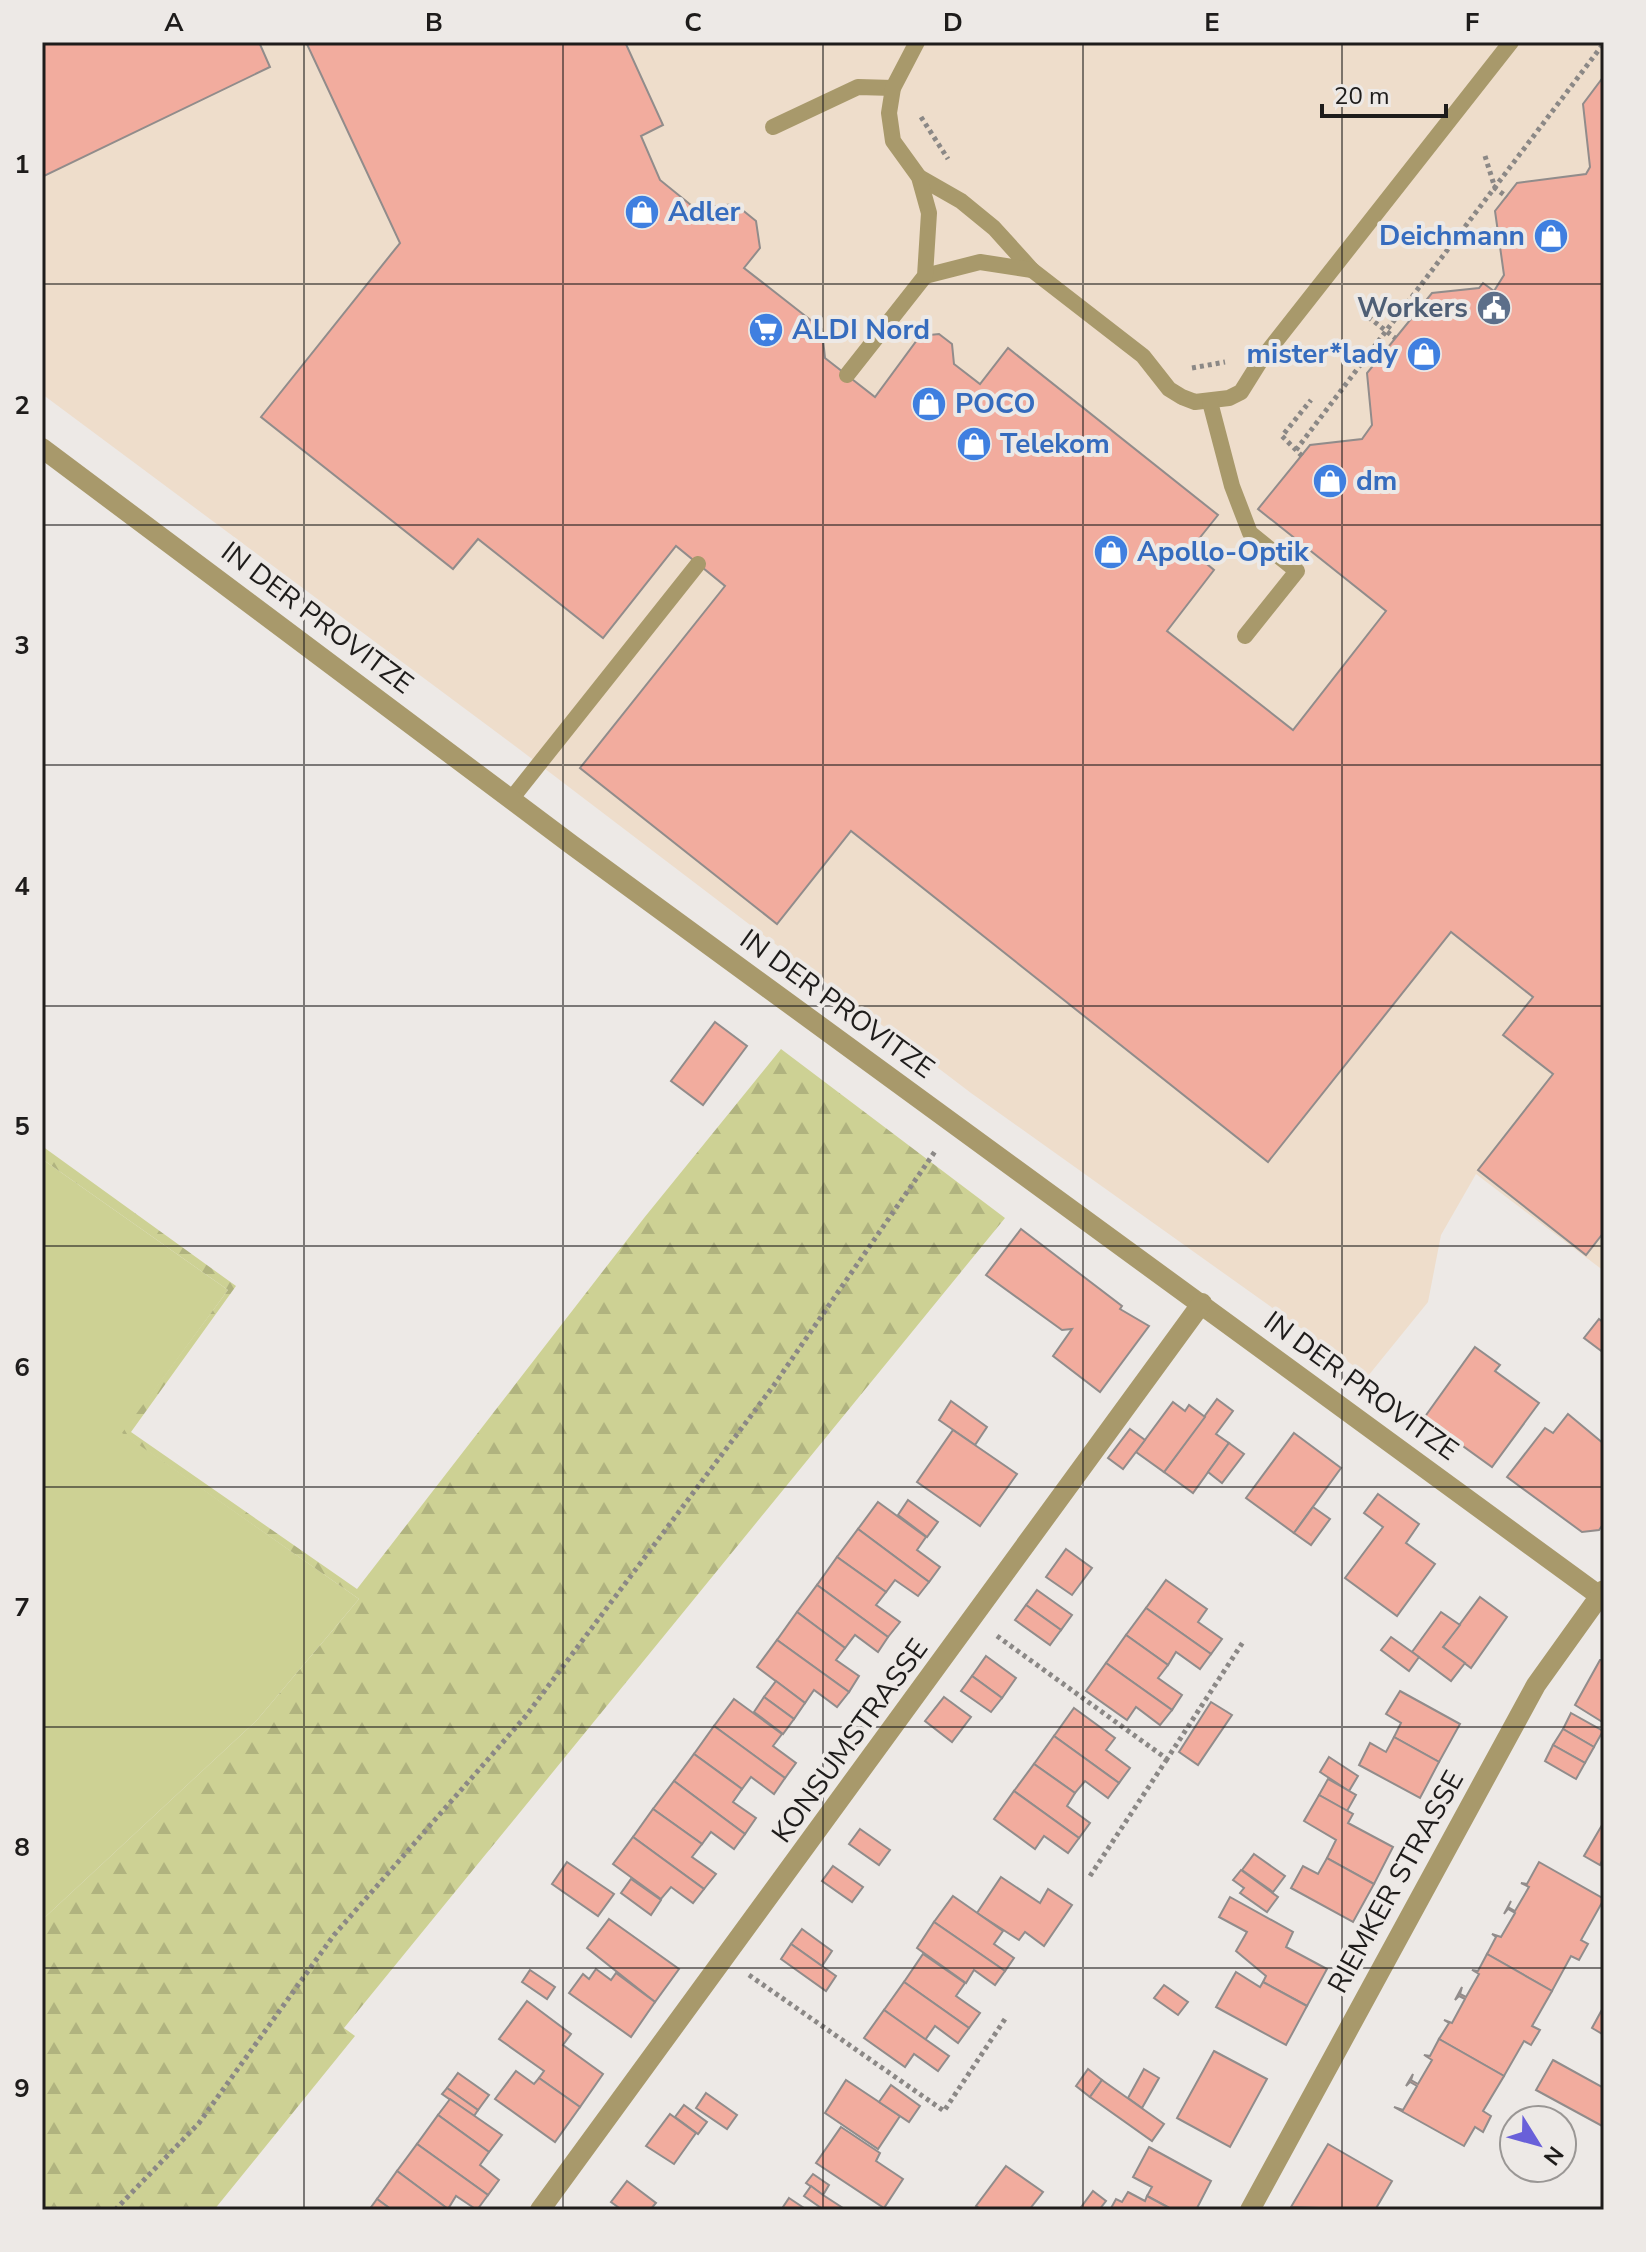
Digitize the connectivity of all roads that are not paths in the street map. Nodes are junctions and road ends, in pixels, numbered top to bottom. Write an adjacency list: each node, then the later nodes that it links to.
1 (917, 42): 3 (lane)
2 (1511, 42): 9 (lane)
3 (893, 88): 4 (lane); 5 (lane)
4 (773, 127)
5 (919, 177): 6 (lane); 7 (lane)
6 (1032, 270): 7 (lane); 9 (lane)
7 (925, 276): 8 (lane)
8 (847, 375)
9 (1210, 402): 12 (lane)
10 (42, 448): 13 (street, IN DER PROVITZE)
11 (698, 564): 13 (lane)
12 (1245, 636)
13 (512, 798): 14 (street, IN DER PROVITZE)
14 (1202, 1303): 15 (street, IN DER PROVITZE); 16 (street, KONSUMSTRASSE)
15 (1603, 1594): 17 (street, RIEMKER STRASSE)
16 (540, 2210)
17 (1250, 2210)

